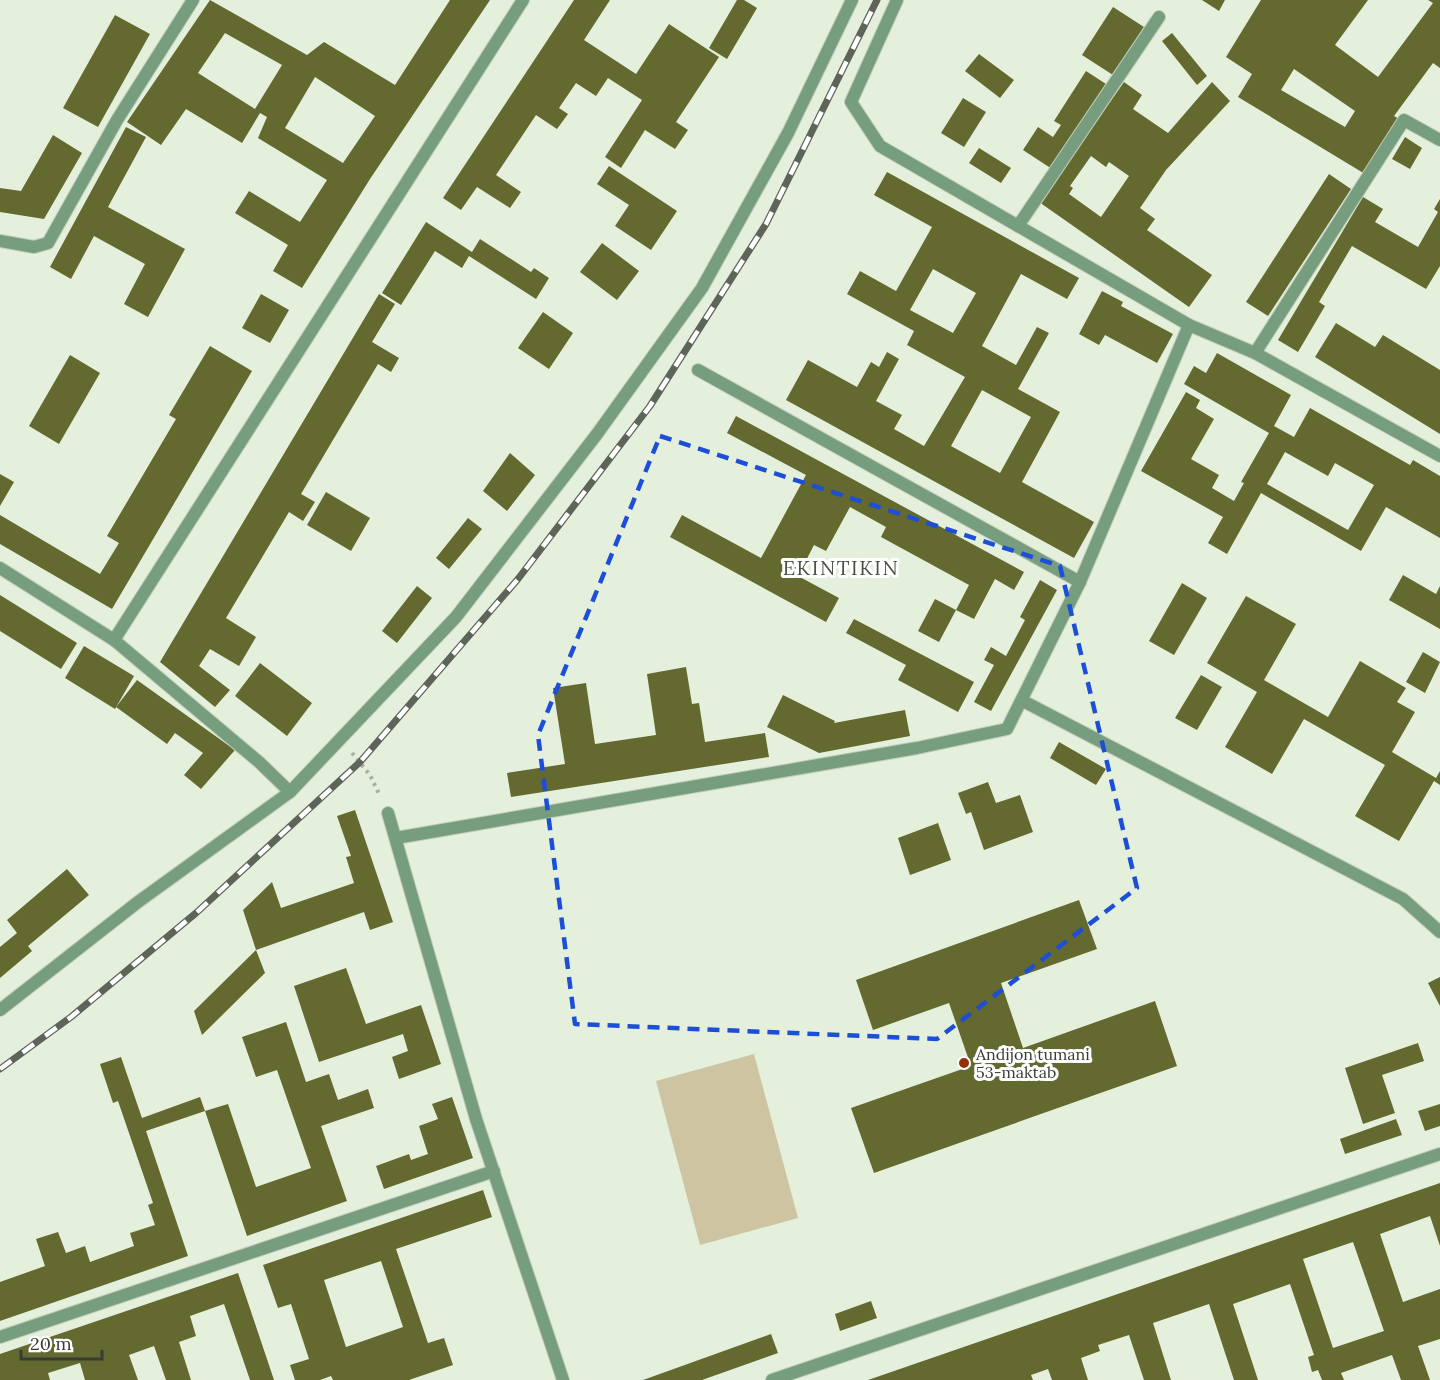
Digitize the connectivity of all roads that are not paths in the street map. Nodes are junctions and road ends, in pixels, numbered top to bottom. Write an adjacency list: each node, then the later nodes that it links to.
1 (193, 0): 8 (street)
2 (523, 0): 15 (street)
3 (852, 0): 17 (street)
4 (897, 0): 7 (street)
5 (1159, 17): 7 (street)
6 (1440, 140): 10 (street)
7 (1018, 226): 9 (street)
8 (0, 241)
9 (1189, 325): 10 (street); 14 (street)
10 (1255, 352): 12 (street)
11 (698, 370): 14 (street)
12 (1440, 456)
13 (0, 567): 15 (street)
14 (1080, 582): 16 (street)
15 (114, 640): 17 (street)
16 (1023, 701): 19 (street); 20 (street)
17 (290, 792): 21 (street)
18 (388, 813): 19 (street)
19 (396, 838): 23 (street)
20 (1440, 932)
21 (0, 1010)
22 (1440, 1154): 26 (street)
23 (494, 1171): 24 (street); 25 (street)
24 (0, 1337)
25 (563, 1380)
26 (772, 1380)

